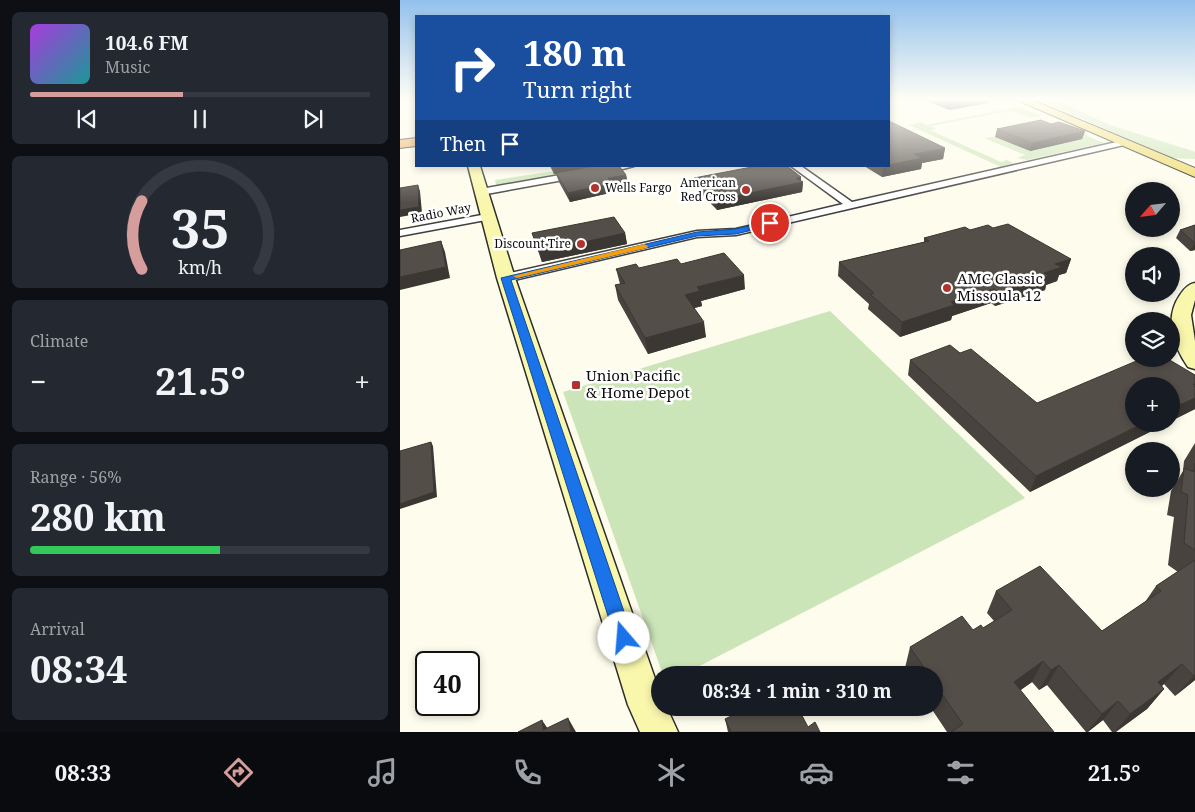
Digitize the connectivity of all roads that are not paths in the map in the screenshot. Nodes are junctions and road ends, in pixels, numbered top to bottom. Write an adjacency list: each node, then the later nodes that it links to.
1 (1103, 134): 5 (main road)
2 (415, 136): 3 (highway)
3 (400, 139)
4 (415, 142): 6 (highway)
5 (1121, 142): 10 (main road); 12 (street)
6 (400, 144)
7 (474, 167): 11 (street)
8 (624, 167): 11 (street)
9 (796, 167): 12 (street)
10 (1195, 173)
11 (481, 192): 13 (street)
12 (850, 205): 15 (street)
13 (487, 217): 14 (street, Radio Way); 15 (street)
14 (400, 233)
15 (506, 278): 18 (street)
16 (1195, 288): 17 (street)
17 (1195, 362)
18 (652, 723)

